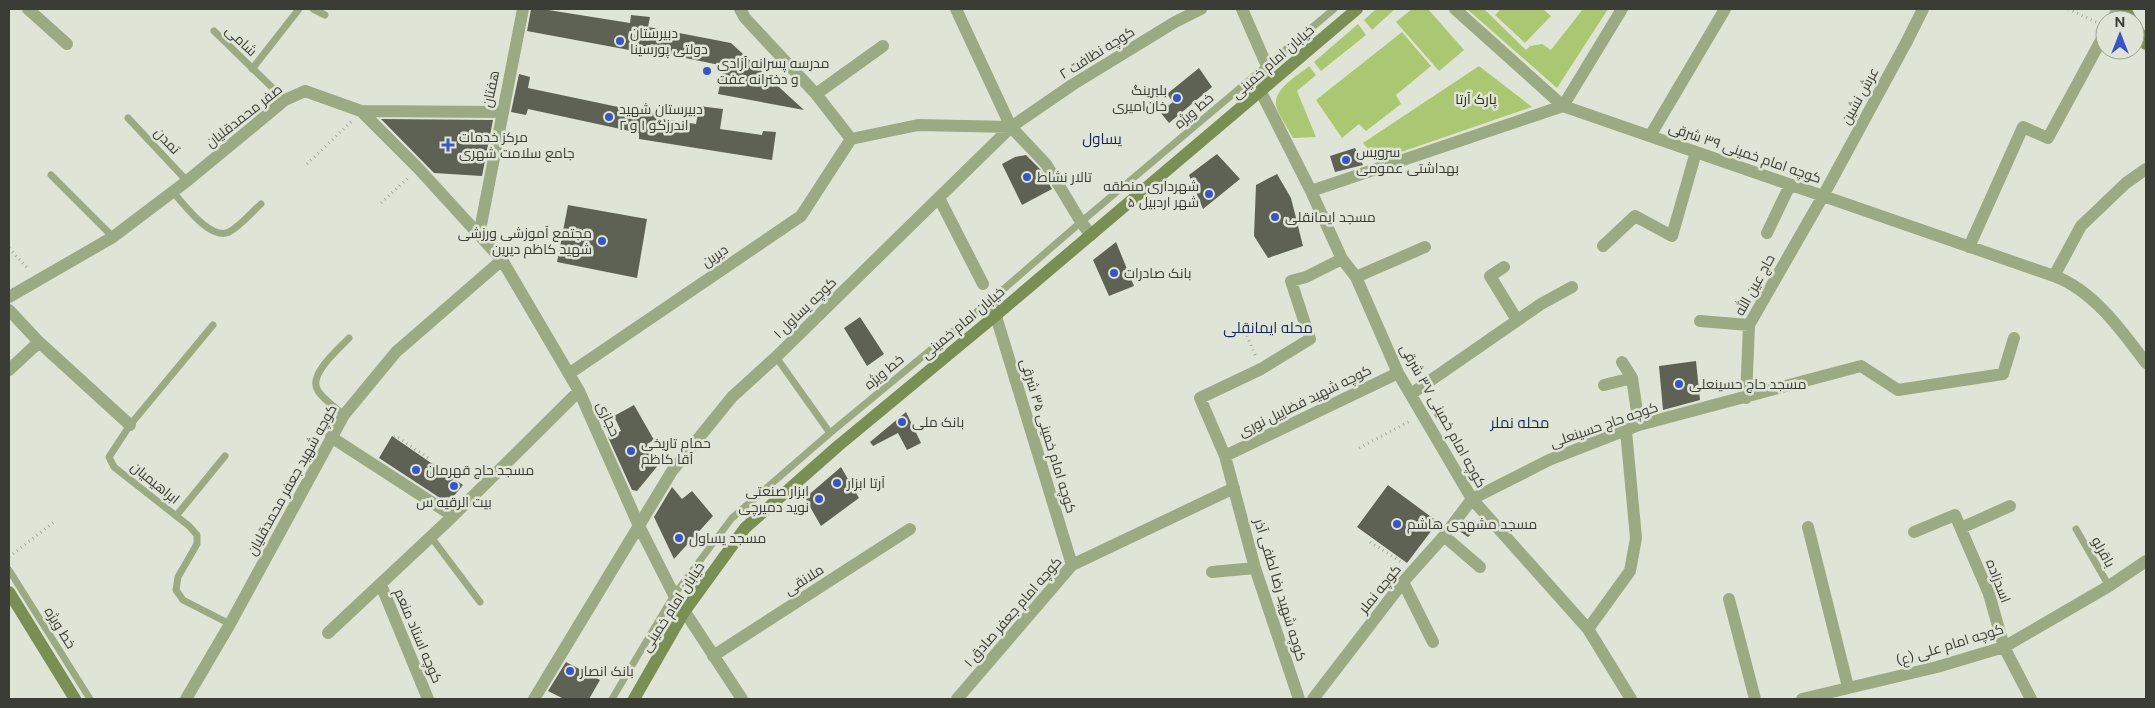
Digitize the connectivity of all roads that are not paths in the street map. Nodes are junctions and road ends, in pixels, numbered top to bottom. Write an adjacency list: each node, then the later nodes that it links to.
1 (28, 9): 17 (street)
2 (299, 9): 21 (lane, شامی)
3 (314, 9): 15 (lane)
4 (523, 9): 27 (street, هفتان)
5 (740, 9): 23 (street)
6 (956, 9): 29 (street)
7 (1201, 9): 29 (street, کوچه نظافت ۲)
8 (1242, 9): 20 (street)
9 (1334, 9): 20 (lane, خط ویژه)
10 (1357, 9): 22 (main road, خیابان امام خمینی)
11 (1455, 9): 25 (street, کوچه امام خمینی ۳۹ شرقی)
12 (1622, 9): 25 (street)
13 (1724, 9): 30 (street)
14 (1923, 9): 39 (street, عرش نشین)
15 (325, 16)
16 (214, 31): 21 (lane, شامی)
17 (67, 44)
18 (883, 46): 23 (street)
19 (2095, 51): 49 (street)
20 (1267, 66): 22 (street); 42 (lane, خط ویژه)
21 (252, 69): 24 (lane, شامی)
22 (1261, 92): 37 (street, کوچه امام خمینی ۳۷ شرقی); 45 (main road, خیابان امام خمینی)
23 (816, 94): 31 (street)
24 (285, 100): 26 (street, صفر محمدقلیان); 35 (street, صفر محمدقلیان)
25 (1563, 106): 30 (street, کوچه امام خمینی ۳۹ شرقی); 37 (street)
26 (361, 111): 27 (street); 44 (street, صفر محمدقلیان)
27 (501, 112): 44 (street, هفتان)
28 (128, 118): 35 (lane, تمدن)
29 (1011, 127): 31 (street); 40 (street, کوچه یساول ۱); 42 (street)
30 (1650, 136): 32 (street, کوچه امام خمینی ۳۹ شرقی)
31 (851, 139): 72 (street, دیرین)
32 (1696, 152): 36 (street, کوچه امام خمینی ۳۹ شرقی); 48 (street)
33 (2146, 169): 53 (street)
34 (51, 175): 46 (lane)
35 (187, 181): 38 (street, صفر محمدقلیان)
36 (1790, 185): 39 (street, کوچه امام خمینی ۳۹ شرقی); 43 (street)
37 (1311, 190): 50 (street, کوچه امام خمینی ۳۷ شرقی)
38 (172, 191): 41 (lane); 46 (street, صفر محمدقلیان)
39 (1823, 196): 49 (street, کوچه امام خمینی ۳۹ شرقی); 64 (street, حاج عین الله)
40 (940, 198): 55 (street); 68 (street, کوچه یساول ۱)
41 (262, 204)
42 (1081, 222): 45 (street); 58 (lane, خط ویژه)
43 (1767, 233)
44 (479, 234): 51 (street, صفر محمدقلیان)
45 (1091, 234): 60 (main road, خیابان امام خمینی)
46 (113, 237): 57 (street, صفر محمدقلیان)
47 (1425, 246): 54 (street)
48 (1603, 246)
49 (1970, 247): 53 (street, کوچه امام خمینی ۳۹ شرقی)
50 (1342, 259): 54 (street, کوچه امام خمینی ۳۷ شرقی); 86 (street, کوچه شهید رضا لطفی آذر)
51 (502, 260): 72 (street, حجازی); 79 (street, کوچه شهید جعفر محمدقلیان)
52 (1504, 266): 61 (street)
53 (2054, 276): 70 (street, کوچه امام خمینی ۳۹ شرقی)
54 (1356, 277): 73 (street, کوچه امام خمینی ۳۷ شرقی)
55 (982, 284)
56 (1572, 287): 61 (street)
57 (9, 298)
58 (991, 300): 60 (street, کوچه امام خمینی ۳۵ شرقی); 83 (lane, خط ویژه)
59 (9, 310): 67 (street)
60 (995, 316): 101 (street, کوچه امام خمینی ۳۵ شرقی); 113 (main road, خیابان امام خمینی)
61 (1517, 320): 77 (street)
62 (1700, 321): 64 (street)
63 (213, 325): 80 (lane, ابراهیمیان)
64 (1749, 325): 78 (street, حاج عین الله)
65 (349, 338): 79 (lane)
66 (2014, 338): 78 (street, کوچه حاج حسینعلی)
67 (39, 342): 71 (street); 80 (street)
68 (776, 357): 83 (lane); 92 (street, کوچه یساول ۱)
69 (1622, 362): 74 (street)
70 (2146, 363)
71 (9, 370)
72 (570, 373): 76 (street, حجازی)
73 (1398, 373): 77 (street, کوچه امام خمینی ۳۷ شرقی); 86 (street, کوچه شهید فضاییل نوری)
74 (1632, 378): 75 (street); 81 (street)
75 (1604, 385)
76 (579, 391): 91 (street); 92 (street, حجازی)
77 (1411, 394): 88 (street, کوچه امام خمینی ۳۷ شرقی)
78 (1746, 398): 81 (street, کوچه حاج حسینعلی)
79 (344, 415): 84 (street, کوچه شهید جعفر محمدقلیان)
80 (130, 425): 90 (lane, ابراهیمیان)
81 (1639, 425): 82 (street, کوچه حاج حسینعلی)
82 (1626, 431): 88 (street, کوچه حاج حسینعلی); 115 (street)
83 (830, 433): 110 (lane, خط ویژه)
84 (331, 437): 91 (street); 114 (street, کوچه شهید جعفر محمدقلیان)
85 (225, 456): 90 (lane)
86 (1226, 456): 87 (street, کوچه شهید رضا لطفی آذر)
87 (1234, 488): 101 (street, کوچه امام جعفر صادق ۱); 103 (street, کوچه شهید رضا لطفی آذر)
88 (1472, 499): 98 (street, کوچه نملر); 115 (street, کوچه امام خمینی ۳۷ شرقی)
89 (2010, 506): 94 (street)
90 (176, 516): 114 (lane, ابراهیمیان)
91 (453, 516): 99 (street)
92 (639, 526): 110 (street, حجازی); 126 (street, کوچه یساول ۱)
93 (1808, 527): 120 (street)
94 (1961, 528): 97 (street); 118 (street, اسدزاده)
95 (910, 529): 119 (street, ملانقی)
96 (2076, 529): 108 (lane, باقرلو)
97 (1914, 532)
98 (1444, 536): 102 (street); 106 (street, کوچه نملر)
99 (431, 537): 107 (street); 112 (lane)
100 (2146, 561): 108 (street, کوچه امام علی (ع))
101 (1072, 565): 130 (street, کوچه امام جعفر صادق ۱)
102 (1480, 567)
103 (1255, 568): 105 (street); 131 (street, کوچه شهید رضا لطفی آذر)
104 (9, 570): 123 (lane, خط ویژه)
105 (1212, 572)
106 (1403, 582): 117 (street); 132 (street, کوچه نملر)
107 (381, 585): 116 (street); 125 (street, کوچه استاد منعم)
108 (2109, 586): 118 (street, کوچه امام علی (ع))
109 (9, 592): 122 (main road)
110 (674, 595): 113 (street, حجازی); 127 (lane, خط ویژه)
111 (1729, 599): 134 (street)
112 (480, 602)
113 (684, 612): 119 (street, حجازی); 128 (main road, خیابان امام خمینی)
114 (230, 624): 124 (street, کوچه شهید جعفر محمدقلیان)
115 (1588, 629): 133 (street, کوچه امام خمینی ۳۷ شرقی)
116 (328, 633)
117 (1433, 642)
118 (2004, 647): 120 (street, کوچه امام علی (ع)); 136 (street, اسدزاده)
119 (713, 656): 129 (street, حجازی)
120 (1848, 687): 121 (street, کوچه امام علی (ع))
121 (1824, 696): 135 (street, کوچه امام علی (ع))
122 (75, 699)
123 (90, 699)
124 (186, 699)
125 (428, 699)
126 (534, 699)
127 (612, 699)
128 (634, 699)
129 (742, 699)
130 (957, 699)
131 (1299, 699)
132 (1313, 699)
133 (1631, 699)
134 (1755, 699)
135 (1802, 699)
136 (2031, 699)

